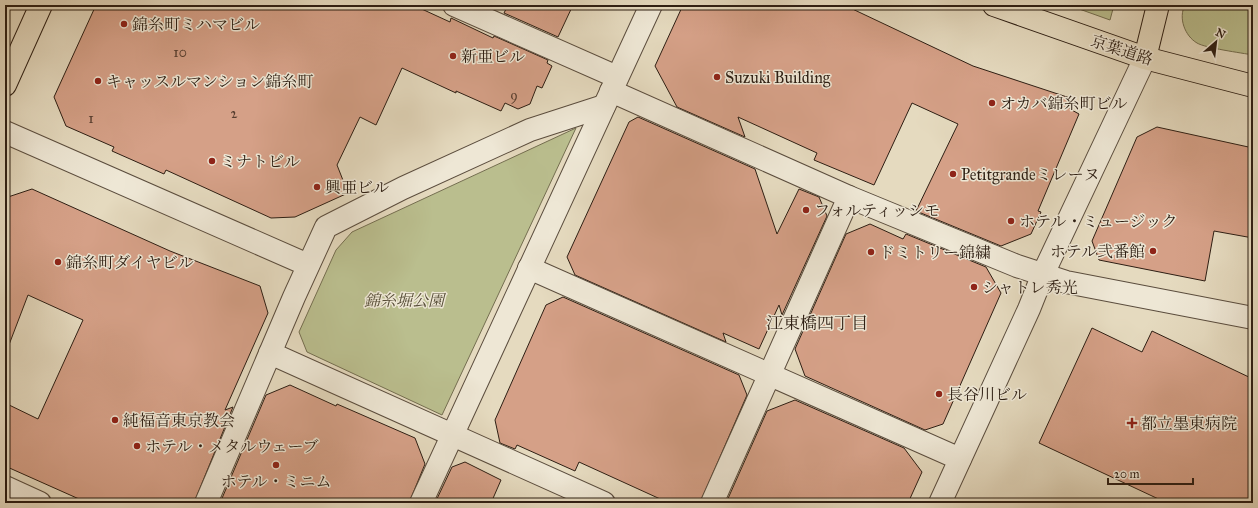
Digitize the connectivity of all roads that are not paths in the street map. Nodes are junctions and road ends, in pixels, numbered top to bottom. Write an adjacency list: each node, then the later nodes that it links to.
1 (42, 5): 7 (main road)
2 (454, 5): 9 (street)
3 (651, 5): 9 (street)
4 (994, 5): 6 (main road, 京葉道路)
5 (1158, 5): 6 (main road)
6 (1144, 58): 8 (main road, 京葉道路); 14 (street)
7 (5, 85)
8 (1253, 86)
9 (611, 91): 11 (street); 12 (street); 13 (street)
10 (5, 132): 12 (street)
11 (849, 197): 14 (street); 17 (street)
12 (308, 265): 16 (street)
13 (529, 268): 17 (street); 18 (street)
14 (1043, 274): 15 (street); 19 (street)
15 (1253, 318)
16 (270, 353): 18 (street); 22 (street)
17 (769, 375): 19 (street); 25 (street)
18 (452, 435): 23 (street); 24 (street)
19 (960, 459): 26 (street)
20 (5, 487): 21 (street)
21 (40, 503)
22 (206, 503)
23 (421, 503)
24 (604, 503)
25 (712, 503)
26 (940, 503)

